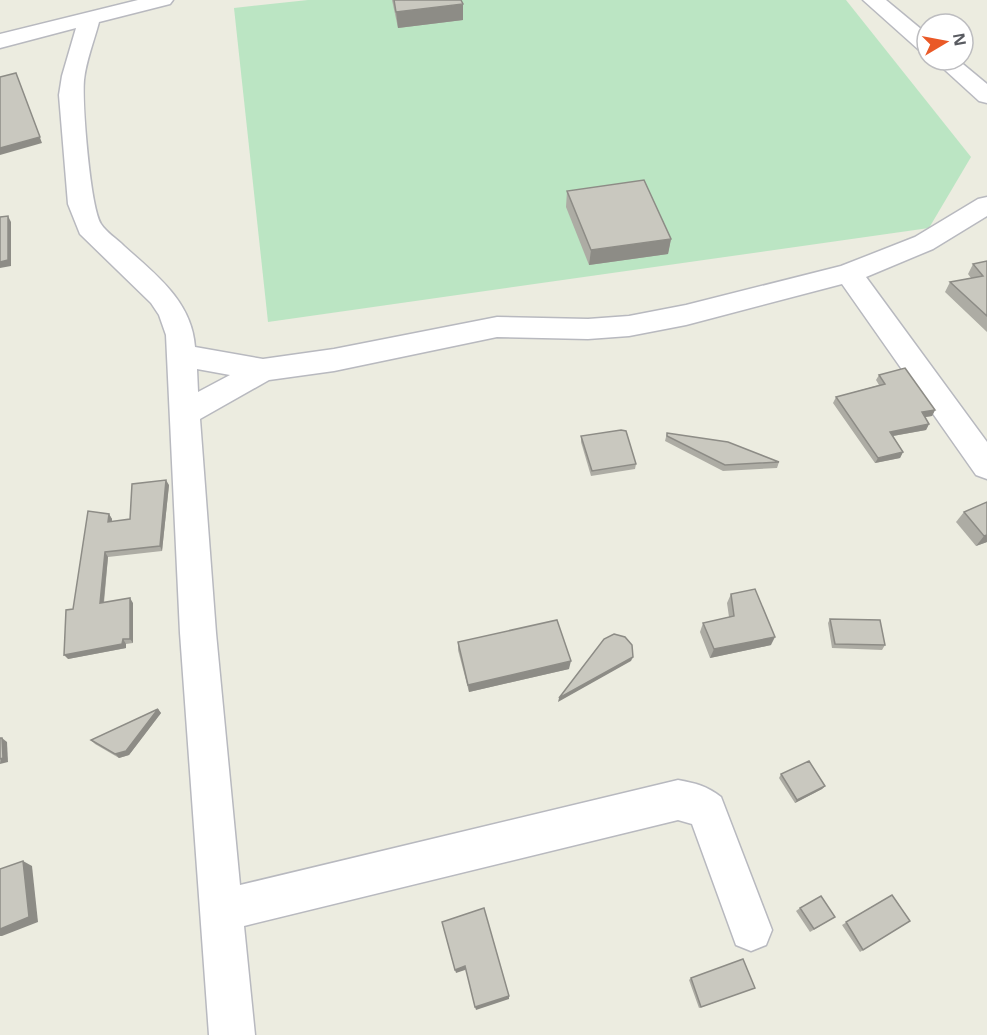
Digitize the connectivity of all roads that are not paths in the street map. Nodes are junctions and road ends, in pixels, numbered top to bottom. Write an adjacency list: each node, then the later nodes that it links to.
1 (163, 0): 3 (street)
2 (873, 0): 4 (street)
3 (90, 18): 5 (street); 10 (street)
4 (915, 35)
5 (0, 41)
6 (959, 72): 7 (street)
7 (987, 96)
8 (987, 205): 9 (street)
9 (849, 273): 11 (street); 13 (street)
10 (182, 355): 11 (street); 12 (street)
11 (263, 370): 12 (street)
12 (184, 413): 14 (street)
13 (987, 466)
14 (222, 910): 15 (street); 16 (street)
15 (751, 930)
16 (232, 1035)

